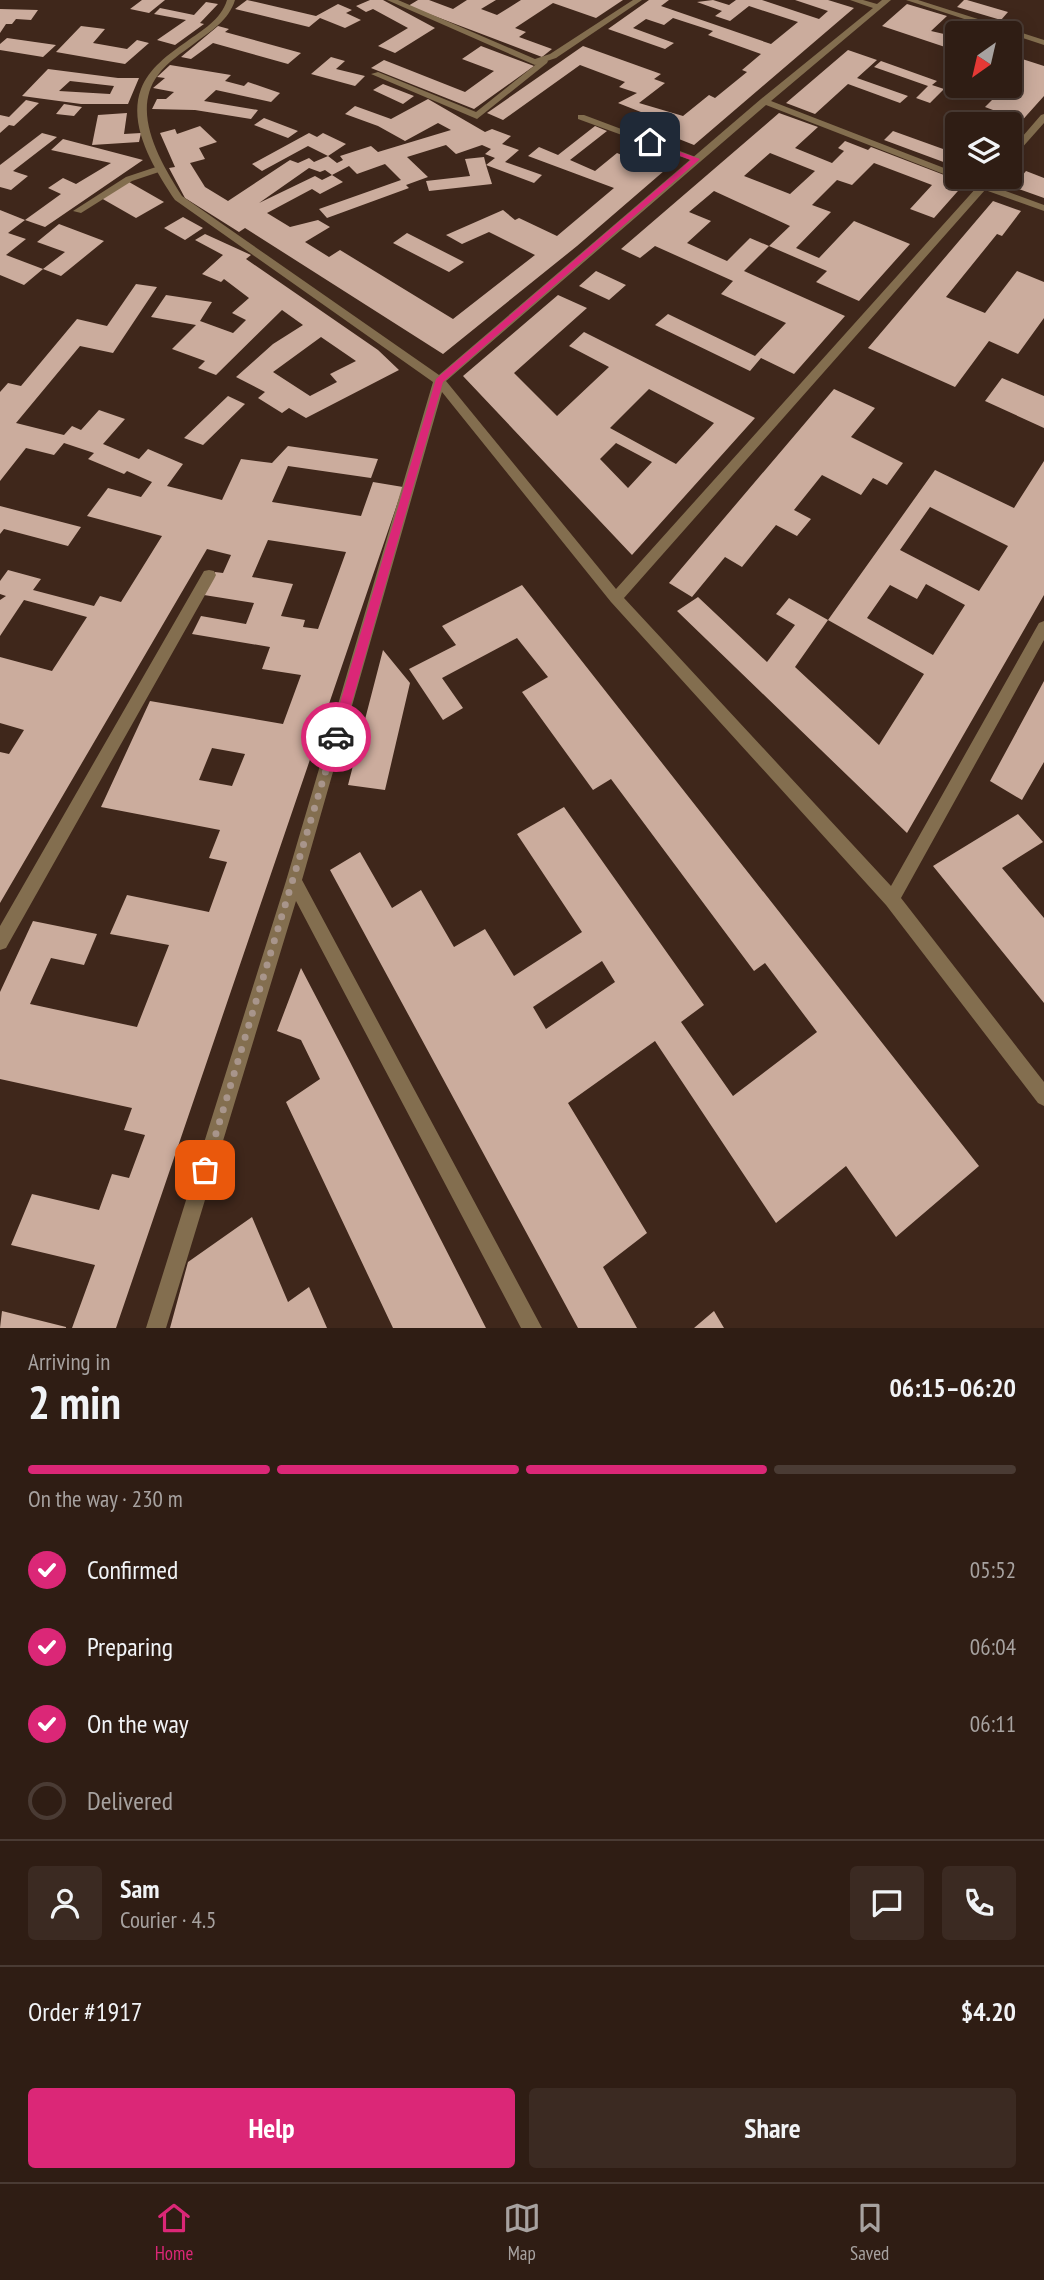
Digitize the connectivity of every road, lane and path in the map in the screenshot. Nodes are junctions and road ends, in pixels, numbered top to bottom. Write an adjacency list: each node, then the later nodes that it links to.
1 (231, 0): 15 (street)
2 (391, 0): 8 (street)
3 (638, 0): 8 (street)
4 (854, 0): 6 (street)
5 (910, 0): 7 (street)
6 (883, 4): 10 (street)
7 (1044, 43)
8 (544, 61): 9 (street)
9 (375, 74)
10 (764, 101): 14 (street); 16 (street)
11 (581, 117): 14 (street)
12 (1044, 117): 13 (street)
13 (1022, 142)
14 (696, 159): 21 (street)
15 (159, 169): 20 (street); 21 (street)
16 (945, 171)
17 (980, 189): 23 (street)
18 (1004, 189): 19 (street)
19 (1044, 208)
20 (78, 211)
21 (439, 381): 23 (street); 25 (street)
22 (209, 575): 27 (street)
23 (616, 598): 26 (street)
24 (1044, 627): 26 (street)
25 (294, 881): 29 (street); 30 (street)
26 (892, 899): 28 (street)
27 (0, 942)
28 (1044, 1097)
29 (156, 1328)
30 (532, 1328)

